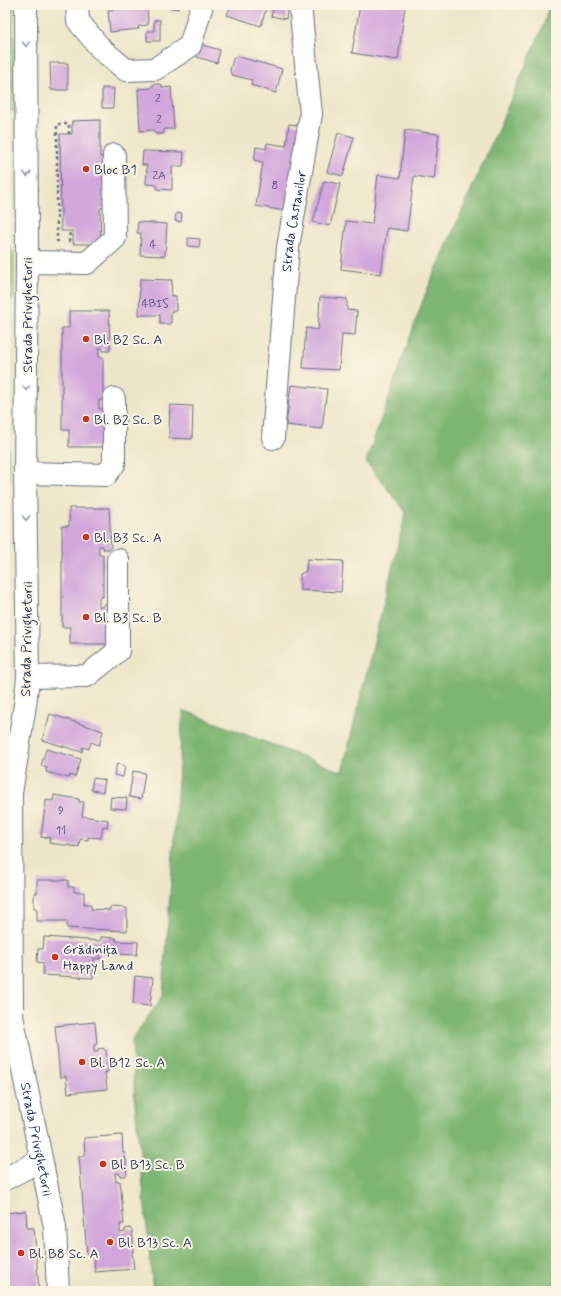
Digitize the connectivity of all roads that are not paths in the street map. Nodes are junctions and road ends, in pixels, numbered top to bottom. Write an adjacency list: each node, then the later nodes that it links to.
1 (26, 5): 6 (street, Strada Privighetorii, one-way to 6)
2 (77, 5): 3 (street)
3 (202, 5)
4 (300, 5): 8 (street, Strada Castanilor)
5 (114, 156): 6 (street)
6 (27, 262): 9 (street, Strada Privighetorii, one-way to 9)
7 (114, 399): 9 (street)
8 (273, 438)
9 (25, 473): 11 (street, Strada Privighetorii, one-way to 11)
10 (118, 560): 11 (street)
11 (28, 677): 12 (street, Strada Privighetorii)
12 (41, 1160): 13 (street); 14 (street, Strada Privighetorii)
13 (5, 1179)
14 (58, 1291)

